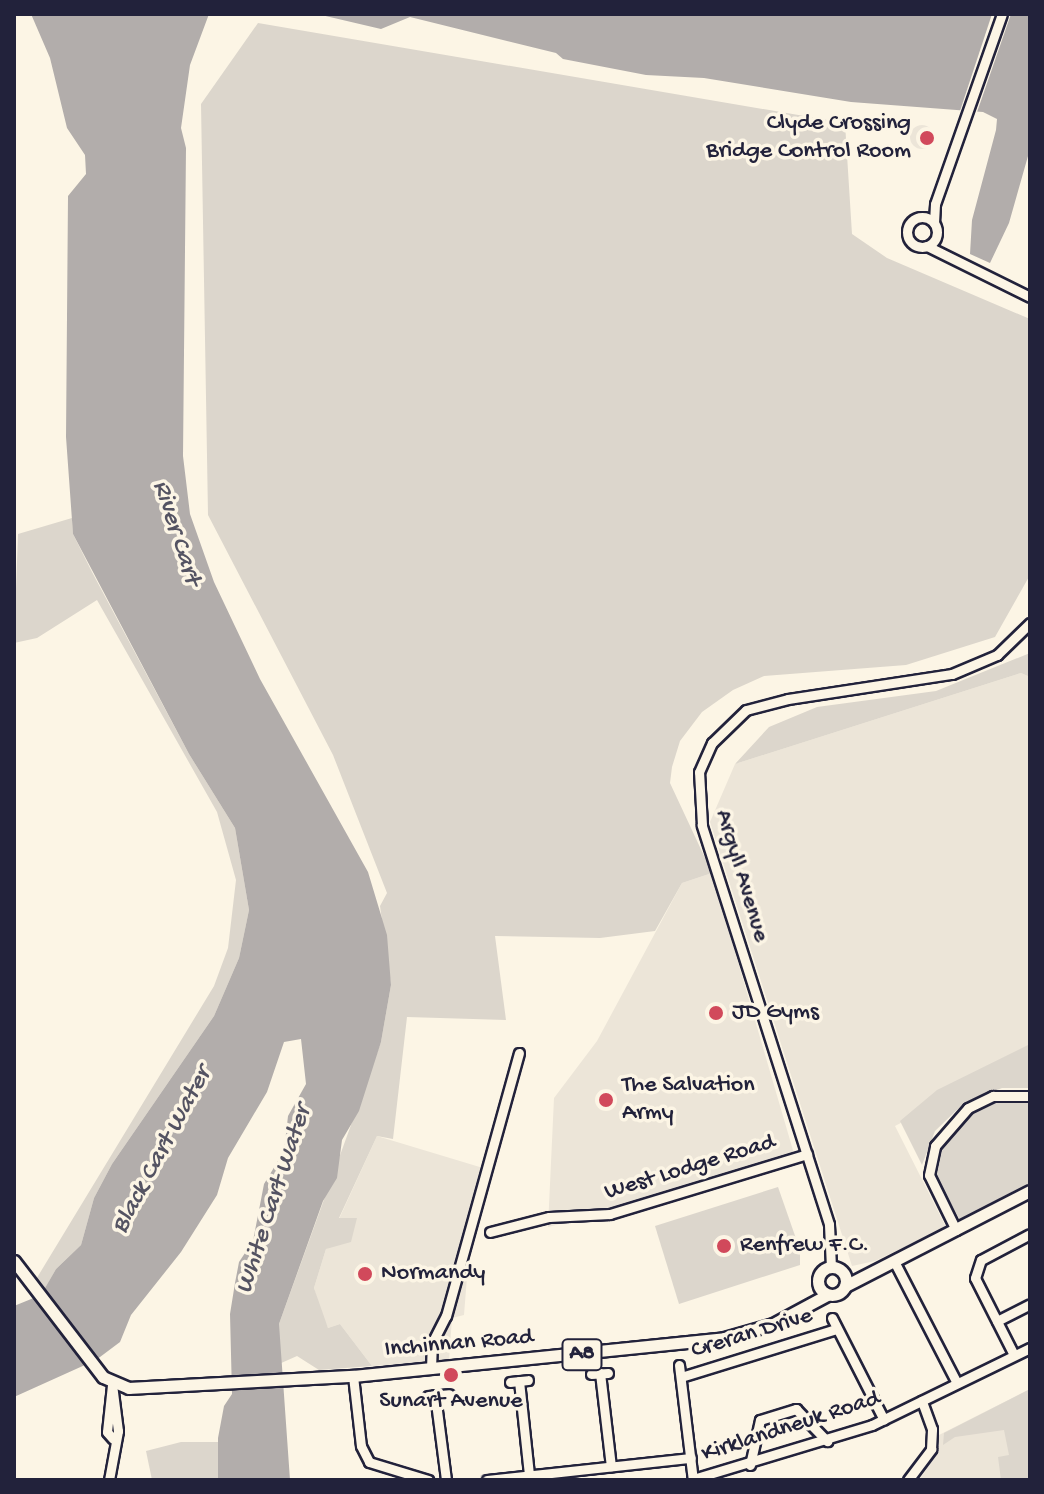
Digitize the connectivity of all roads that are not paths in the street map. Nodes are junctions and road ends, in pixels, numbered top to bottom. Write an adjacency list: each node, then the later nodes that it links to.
1 (1002, 14): 2 (street)
2 (935, 204): 3 (street); 4 (street)
3 (924, 218): 4 (street); 6 (street)
4 (934, 223): 5 (street)
5 (937, 235): 6 (street); 7 (street)
6 (927, 246): 7 (street)
7 (948, 254): 8 (street)
8 (1030, 297)
9 (1030, 623): 12 (street, Argyll Avenue)
10 (519, 1053): 29 (street)
11 (1030, 1096): 14 (street)
12 (807, 1154): 15 (street, West Lodge Road); 19 (street, Argyll Avenue)
13 (1030, 1191): 14 (main road)
14 (956, 1230): 18 (main road)
15 (490, 1232)
16 (1030, 1234): 24 (street)
17 (14, 1261): 35 (main road, A8)
18 (895, 1263): 20 (main road); 34 (street)
19 (831, 1267): 20 (main road); 21 (main road, Inchinnan Road)
20 (845, 1281): 21 (main road)
21 (823, 1290): 29 (main road, Inchinnan Road / A8)
22 (1030, 1304): 24 (street)
23 (832, 1318): 25 (street)
24 (997, 1321): 27 (street)
25 (836, 1329): 32 (street, Creran Drive); 38 (street)
26 (1030, 1348): 27 (street, Kirklandneuk Road)
27 (1013, 1353): 34 (street, Kirklandneuk Road)
28 (679, 1365): 32 (street)
29 (431, 1369): 31 (main road, Inchinnan Road / A8)
30 (600, 1373): 42 (street)
31 (353, 1376): 35 (main road, Inchinnan Road / A8); 47 (street)
32 (681, 1377): 40 (street)
33 (519, 1381): 43 (street)
34 (957, 1383): 37 (street, Kirklandneuk Road)
35 (112, 1384): 46 (street)
36 (449, 1394): 48 (street)
37 (922, 1401): 38 (street, Kirklandneuk Road); 51 (street)
38 (884, 1420): 39 (street, Kirklandneuk Road)
39 (827, 1441): 41 (street, Kirklandneuk Road); 41 (street)
40 (691, 1458): 42 (street, Kirklandneuk Road); 50 (street)
41 (750, 1465): 50 (street, Kirklandneuk Road)
42 (611, 1466): 44 (street, Kirklandneuk Road)
43 (529, 1475): 44 (street, Kirklandneuk Road); 45 (street, Kirklandneuk Road)
44 (545, 1477)
45 (511, 1479): 49 (street, Kirklandneuk Road)
46 (109, 1480)
47 (428, 1480)
48 (446, 1480)
49 (487, 1480)
50 (693, 1480)
51 (908, 1480)

